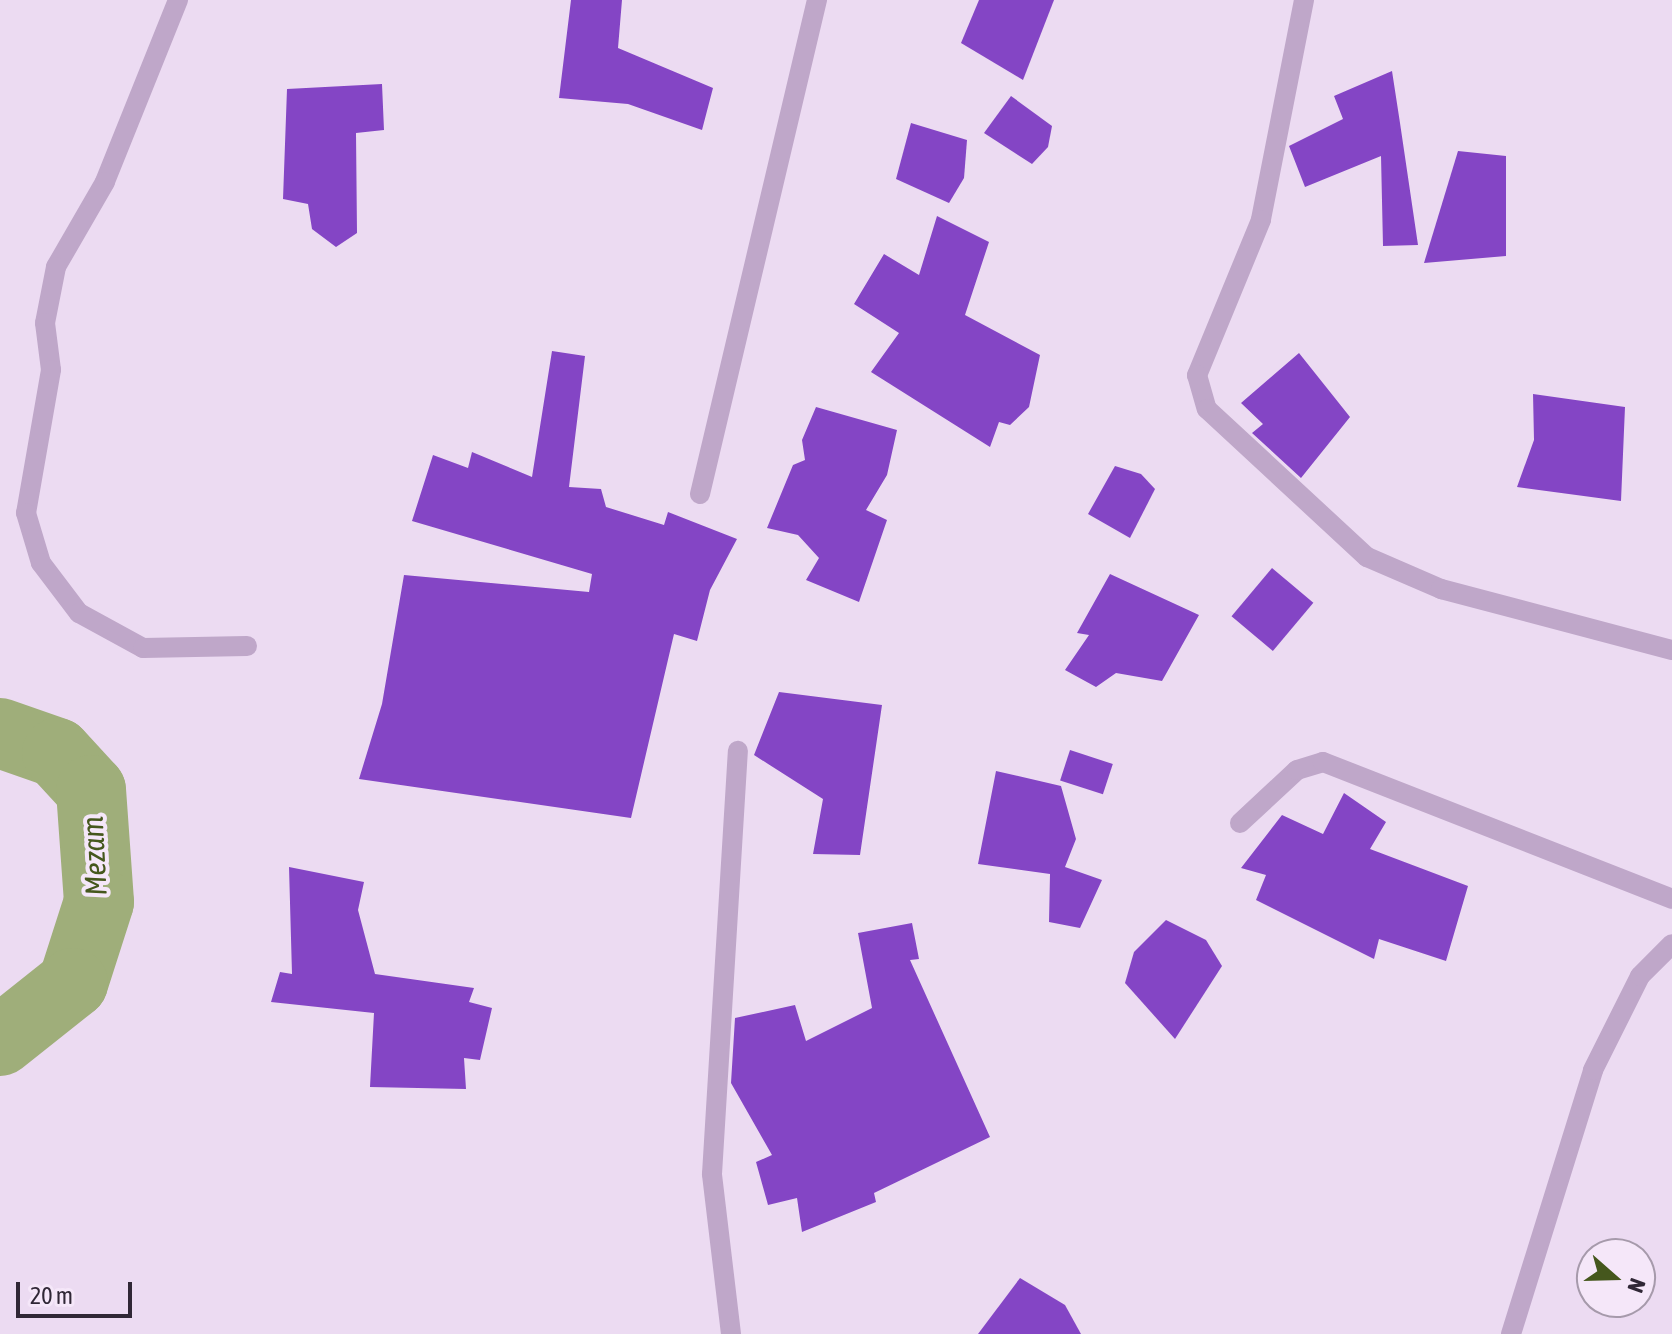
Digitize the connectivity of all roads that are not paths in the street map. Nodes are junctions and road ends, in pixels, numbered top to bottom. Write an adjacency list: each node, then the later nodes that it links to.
1 (178, 0): 5 (street)
2 (817, 0): 4 (street)
3 (1304, 0): 6 (street)
4 (700, 494)
5 (247, 646)
6 (1672, 650)
7 (738, 751): 11 (street)
8 (1240, 823): 9 (street)
9 (1672, 899)
10 (1672, 944): 12 (street)
11 (731, 1334)
12 (1511, 1334)

